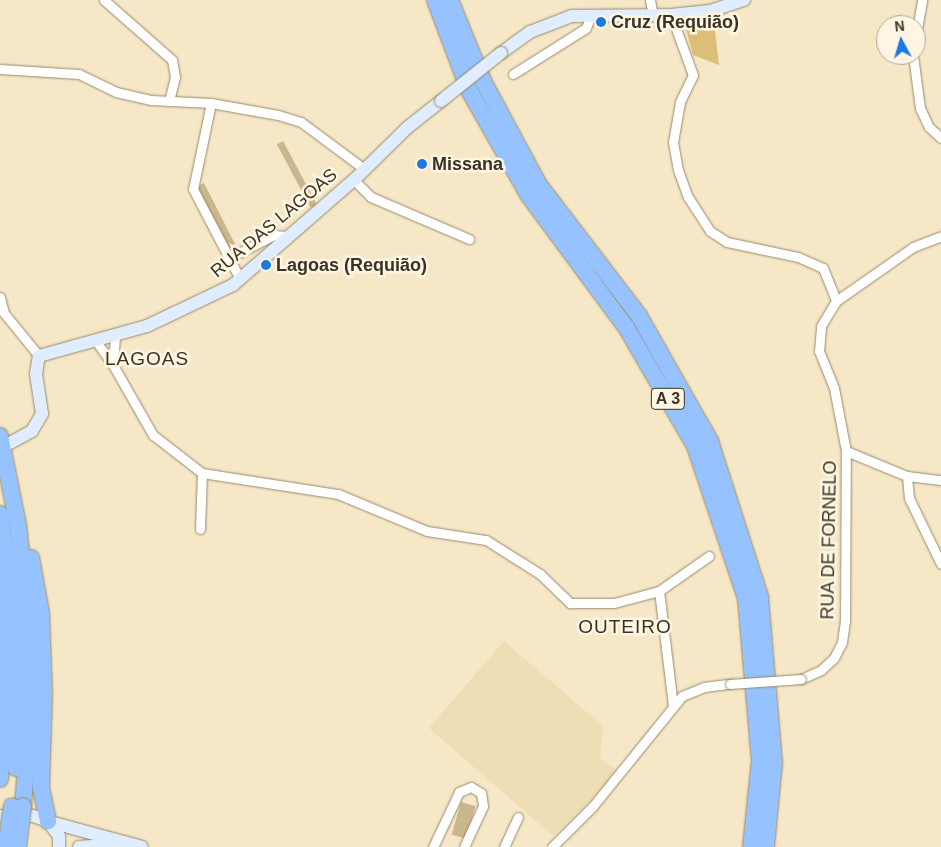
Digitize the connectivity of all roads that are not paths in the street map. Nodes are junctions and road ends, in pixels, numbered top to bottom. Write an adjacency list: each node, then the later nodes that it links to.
1 (104, 0): 14 (street)
2 (435, 0): 57 (highway, A 3)
3 (450, 0): 58 (highway, A 3)
4 (650, 0): 10 (street)
5 (744, 0): 8 (main road, RUA DAS LAGOAS)
6 (922, 0): 9 (street)
7 (591, 14): 10 (main road, RUA DAS LAGOAS); 13 (street); 17 (main road, RUA DAS LAGOAS, bridge)
8 (671, 15): 10 (main road, RUA DAS LAGOAS); 25 (street)
9 (919, 15)
10 (653, 16)
11 (913, 65): 16 (street)
12 (0, 69): 14 (street)
13 (513, 74)
14 (169, 100): 15 (street)
15 (211, 103): 17 (street); 22 (street)
16 (941, 138)
17 (364, 168): 18 (main road, RUA DAS LAGOAS)
18 (354, 180): 19 (main road, RUA DAS LAGOAS); 21 (street)
19 (290, 236): 22 (street); 23 (main road, RUA DAS LAGOAS)
20 (941, 236): 25 (street)
21 (469, 239)
22 (228, 258): 23 (street)
23 (240, 279): 26 (main road, RUA DAS LAGOAS)
24 (0, 297): 28 (street)
25 (836, 301): 31 (street, RUA DE FORNELO)
26 (115, 336): 27 (main road, RUA DAS LAGOAS); 29 (street)
27 (96, 341): 28 (main road, RUA DAS LAGOAS); 29 (street)
28 (38, 359): 30 (main road)
29 (113, 365): 32 (street)
30 (5, 439): 36 (highway)
31 (846, 451): 33 (street); 42 (street, RUA DE FORNELO, bridge)
32 (202, 473): 37 (street); 41 (street)
33 (907, 476): 34 (street); 40 (street)
34 (941, 480)
35 (0, 514): 38 (highway)
36 (18, 524): 44 (highway); 46 (highway)
37 (200, 530)
38 (4, 535): 43 (highway); 44 (highway)
39 (709, 556): 41 (street)
40 (941, 564)
41 (660, 591): 42 (street)
42 (673, 706): 56 (street)
43 (0, 780)
44 (12, 810): 46 (main road); 48 (highway, bridge); 49 (highway, bridge)
45 (518, 817): 55 (street)
46 (49, 822): 47 (main road); 50 (main road)
47 (127, 844): 51 (main road); 52 (main road)
48 (6, 847)
49 (18, 847)
50 (59, 847)
51 (79, 847)
52 (142, 847)
53 (433, 847): 54 (street)
54 (464, 847)
55 (504, 847)
56 (552, 847)
57 (751, 847)
58 (766, 847)

